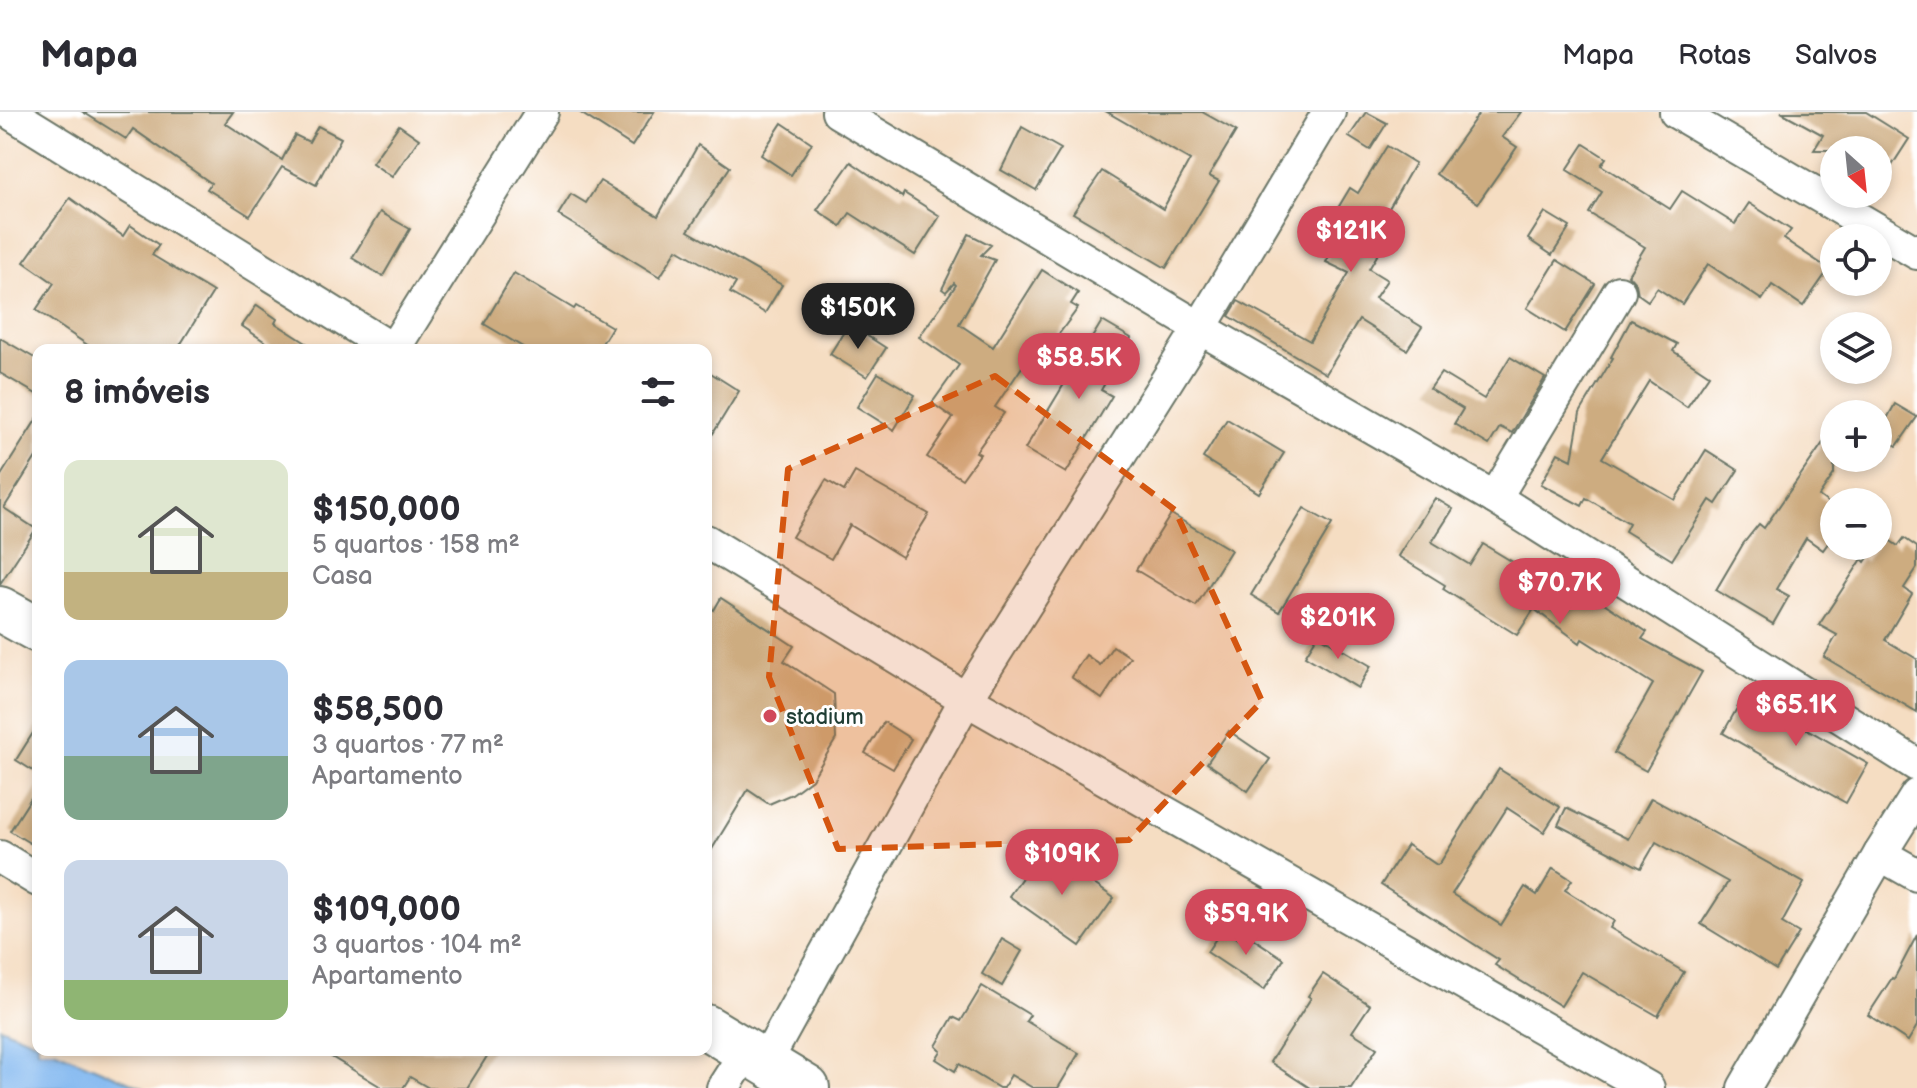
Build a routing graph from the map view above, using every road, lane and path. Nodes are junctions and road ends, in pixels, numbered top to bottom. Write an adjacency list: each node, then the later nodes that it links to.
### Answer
1 (9, 112): 9 (street)
2 (542, 112): 10 (street)
3 (838, 112): 8 (street)
4 (1329, 112): 8 (street)
5 (1676, 112): 6 (street)
6 (1917, 253)
7 (1619, 292): 11 (street)
8 (1200, 328): 11 (street); 15 (street)
9 (383, 344)
10 (397, 344)
11 (1495, 498): 16 (street)
12 (712, 545): 15 (street)
13 (0, 609): 14 (highway)
14 (32, 627)
15 (966, 699): 23 (street); 26 (street)
16 (1917, 765)
17 (1917, 795): 18 (street)
18 (1880, 854): 20 (street); 27 (street)
19 (0, 857): 21 (street)
20 (1917, 875)
21 (32, 876)
22 (712, 1031): 23 (highway)
23 (756, 1057): 24 (street); 25 (highway)
24 (723, 1088)
25 (807, 1088)
26 (1648, 1088)
27 (1744, 1088)

